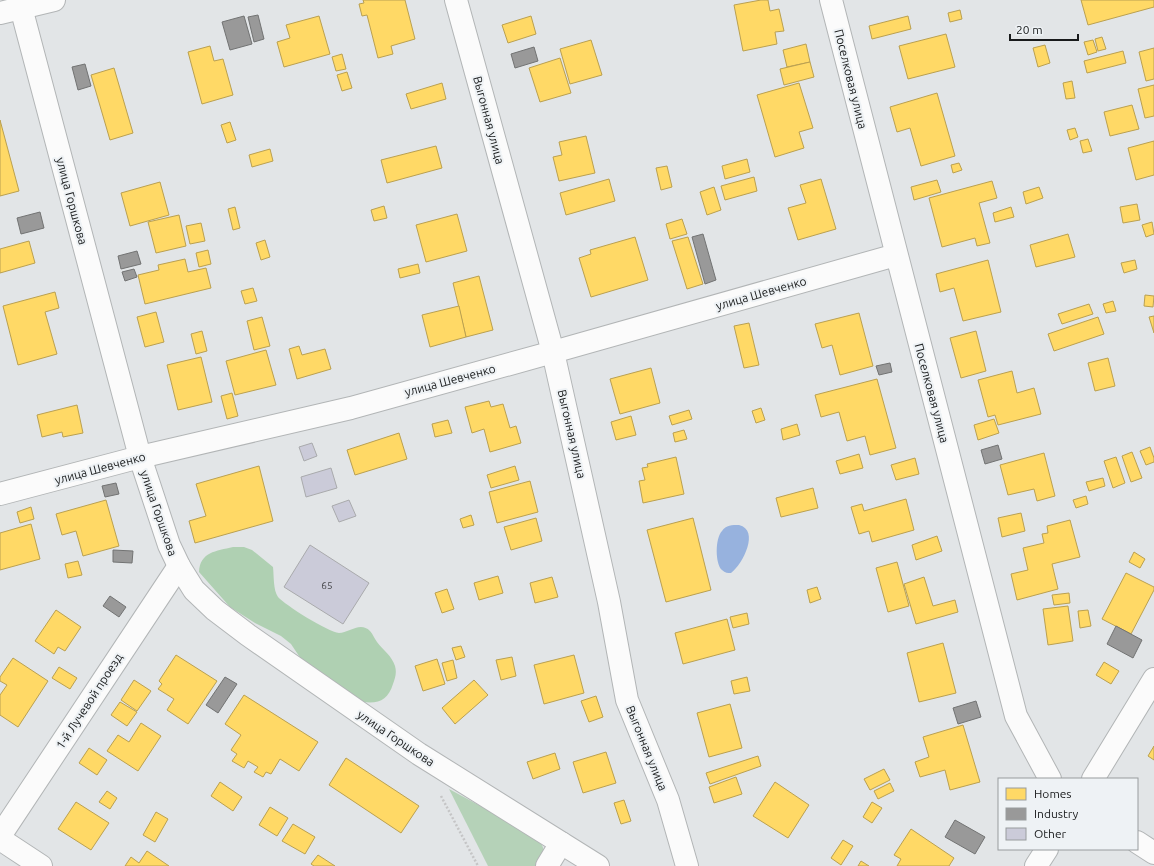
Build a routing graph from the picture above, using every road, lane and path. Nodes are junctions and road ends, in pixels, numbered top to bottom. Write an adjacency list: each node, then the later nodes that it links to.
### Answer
1 (54, 0): 4 (street)
2 (456, 0): 7 (street, Выгонная улица)
3 (831, 0): 6 (street, Поселковая улица)
4 (20, 4): 5 (street); 8 (street, улица Горшкова)
5 (0, 13)
6 (896, 255): 7 (street, улица Шевченко); 12 (street, Поселковая улица)
7 (553, 352): 8 (street, улица Шевченко); 25 (street, Выгонная улица)
8 (140, 457): 9 (street, улица Шевченко); 10 (street, улица Горшкова)
9 (0, 494)
10 (179, 566): 15 (street, 1-й Лучевой проезд); 17 (street, улица Горшкова)
11 (1154, 679): 13 (street)
12 (1049, 778)
13 (1094, 778)
14 (437, 789): 22 (path)
15 (0, 836)
16 (0, 839): 21 (street)
17 (561, 843): 23 (street); 24 (street, улица Горшкова)
18 (1138, 843): 20 (street)
19 (1046, 850): 26 (street)
20 (1154, 853)
21 (42, 866)
22 (478, 866)
23 (547, 866)
24 (598, 866)
25 (687, 866)
26 (1036, 866)

